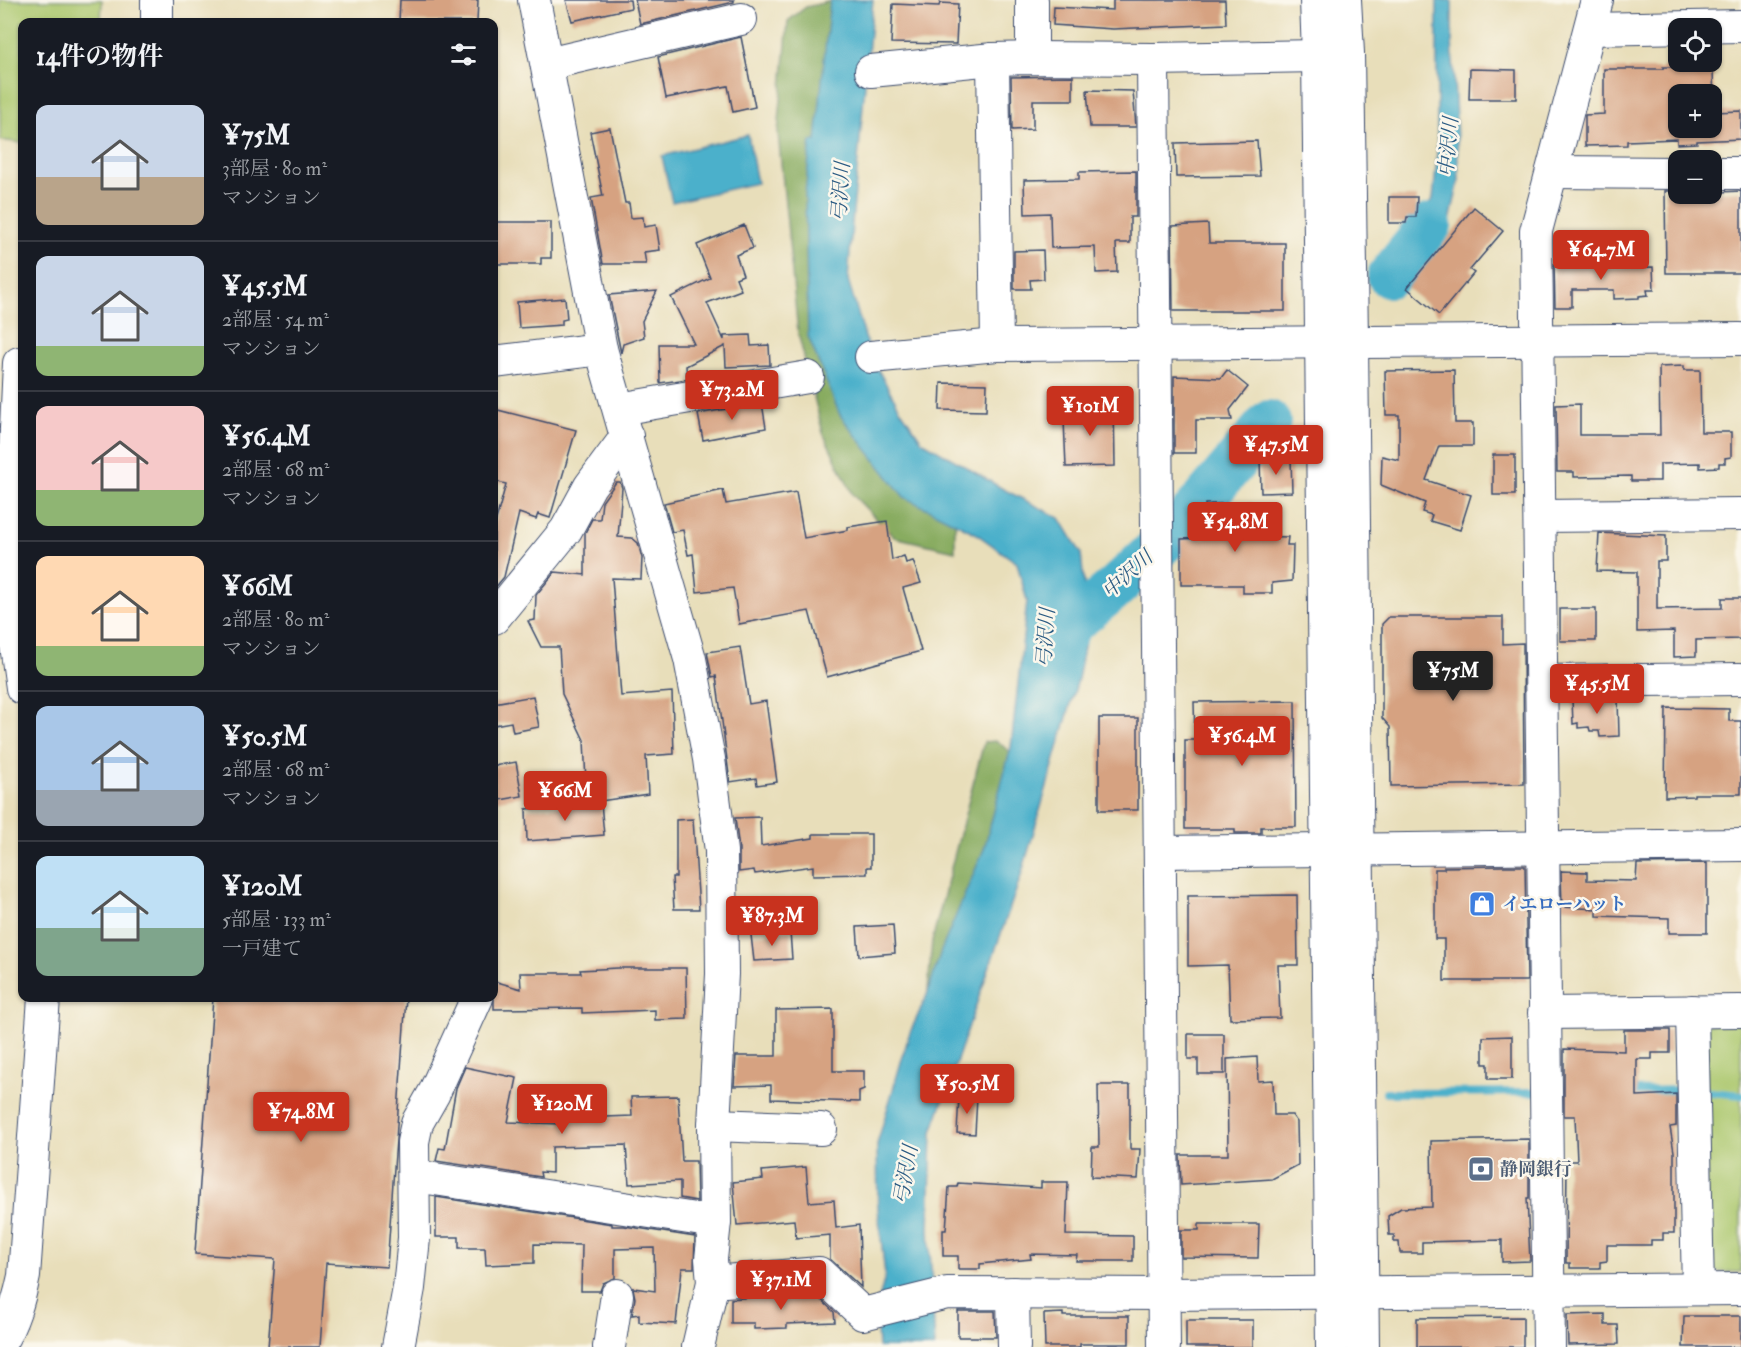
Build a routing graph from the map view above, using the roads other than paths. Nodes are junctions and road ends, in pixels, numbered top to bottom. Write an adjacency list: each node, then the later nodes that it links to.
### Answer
1 (157, 0): 7 (street)
2 (534, 0): 14 (street)
3 (1032, 0): 11 (street)
4 (1316, 0): 10 (street)
5 (1345, 0): 22 (street)
6 (1593, 14): 9 (street); 16 (street)
7 (157, 18)
8 (741, 19): 14 (street)
9 (1741, 26)
10 (1318, 56): 13 (street); 23 (street)
11 (1032, 58): 12 (street); 13 (street)
12 (993, 59): 15 (street); 25 (street)
13 (1153, 59): 24 (street)
14 (547, 64): 26 (street)
15 (871, 71)
16 (1552, 172): 17 (street); 21 (street)
17 (1668, 173)
18 (1722, 173): 19 (street)
19 (1741, 173)
20 (1741, 339): 21 (street)
21 (1538, 340): 22 (street); 33 (street)
22 (1352, 341): 23 (street); 40 (street)
23 (1320, 342): 24 (street); 40 (street)
24 (1156, 343): 25 (street); 41 (street)
25 (997, 345): 27 (street)
26 (602, 349): 28 (street); 31 (street)
27 (871, 357)
28 (498, 362)
29 (14, 363): 35 (street)
30 (808, 377): 31 (street)
31 (623, 422): 34 (street); 47 (street)
32 (1741, 514): 33 (street)
33 (1540, 516): 37 (street)
34 (498, 613)
35 (18, 659)
36 (1741, 679): 37 (street)
37 (1542, 681): 39 (street)
38 (1741, 845): 39 (street)
39 (1542, 848): 40 (street); 46 (street)
40 (1343, 849): 41 (street); 55 (street); 57 (street)
41 (1161, 852): 58 (street)
42 (44, 1002): 60 (street)
43 (475, 1002): 49 (street)
44 (1692, 1011): 45 (street); 46 (street); 52 (street)
45 (1741, 1011)
46 (1544, 1014): 54 (street)
47 (714, 1125): 48 (street); 50 (street)
48 (821, 1130)
49 (415, 1176): 50 (street); 61 (street)
50 (715, 1222): 51 (street)
51 (713, 1282): 56 (street); 63 (street)
52 (1698, 1289): 53 (street); 54 (street)
53 (1741, 1289)
54 (1548, 1290): 55 (street); 68 (street)
55 (1363, 1292): 57 (street); 67 (street)
56 (1013, 1293): 58 (street); 64 (street)
57 (1332, 1293): 58 (street); 66 (street)
58 (1164, 1294): 65 (street)
59 (617, 1295): 62 (street)
60 (0, 1343)
61 (398, 1347)
62 (609, 1347)
63 (698, 1347)
64 (1014, 1347)
65 (1164, 1347)
66 (1332, 1347)
67 (1364, 1347)
68 (1549, 1347)

